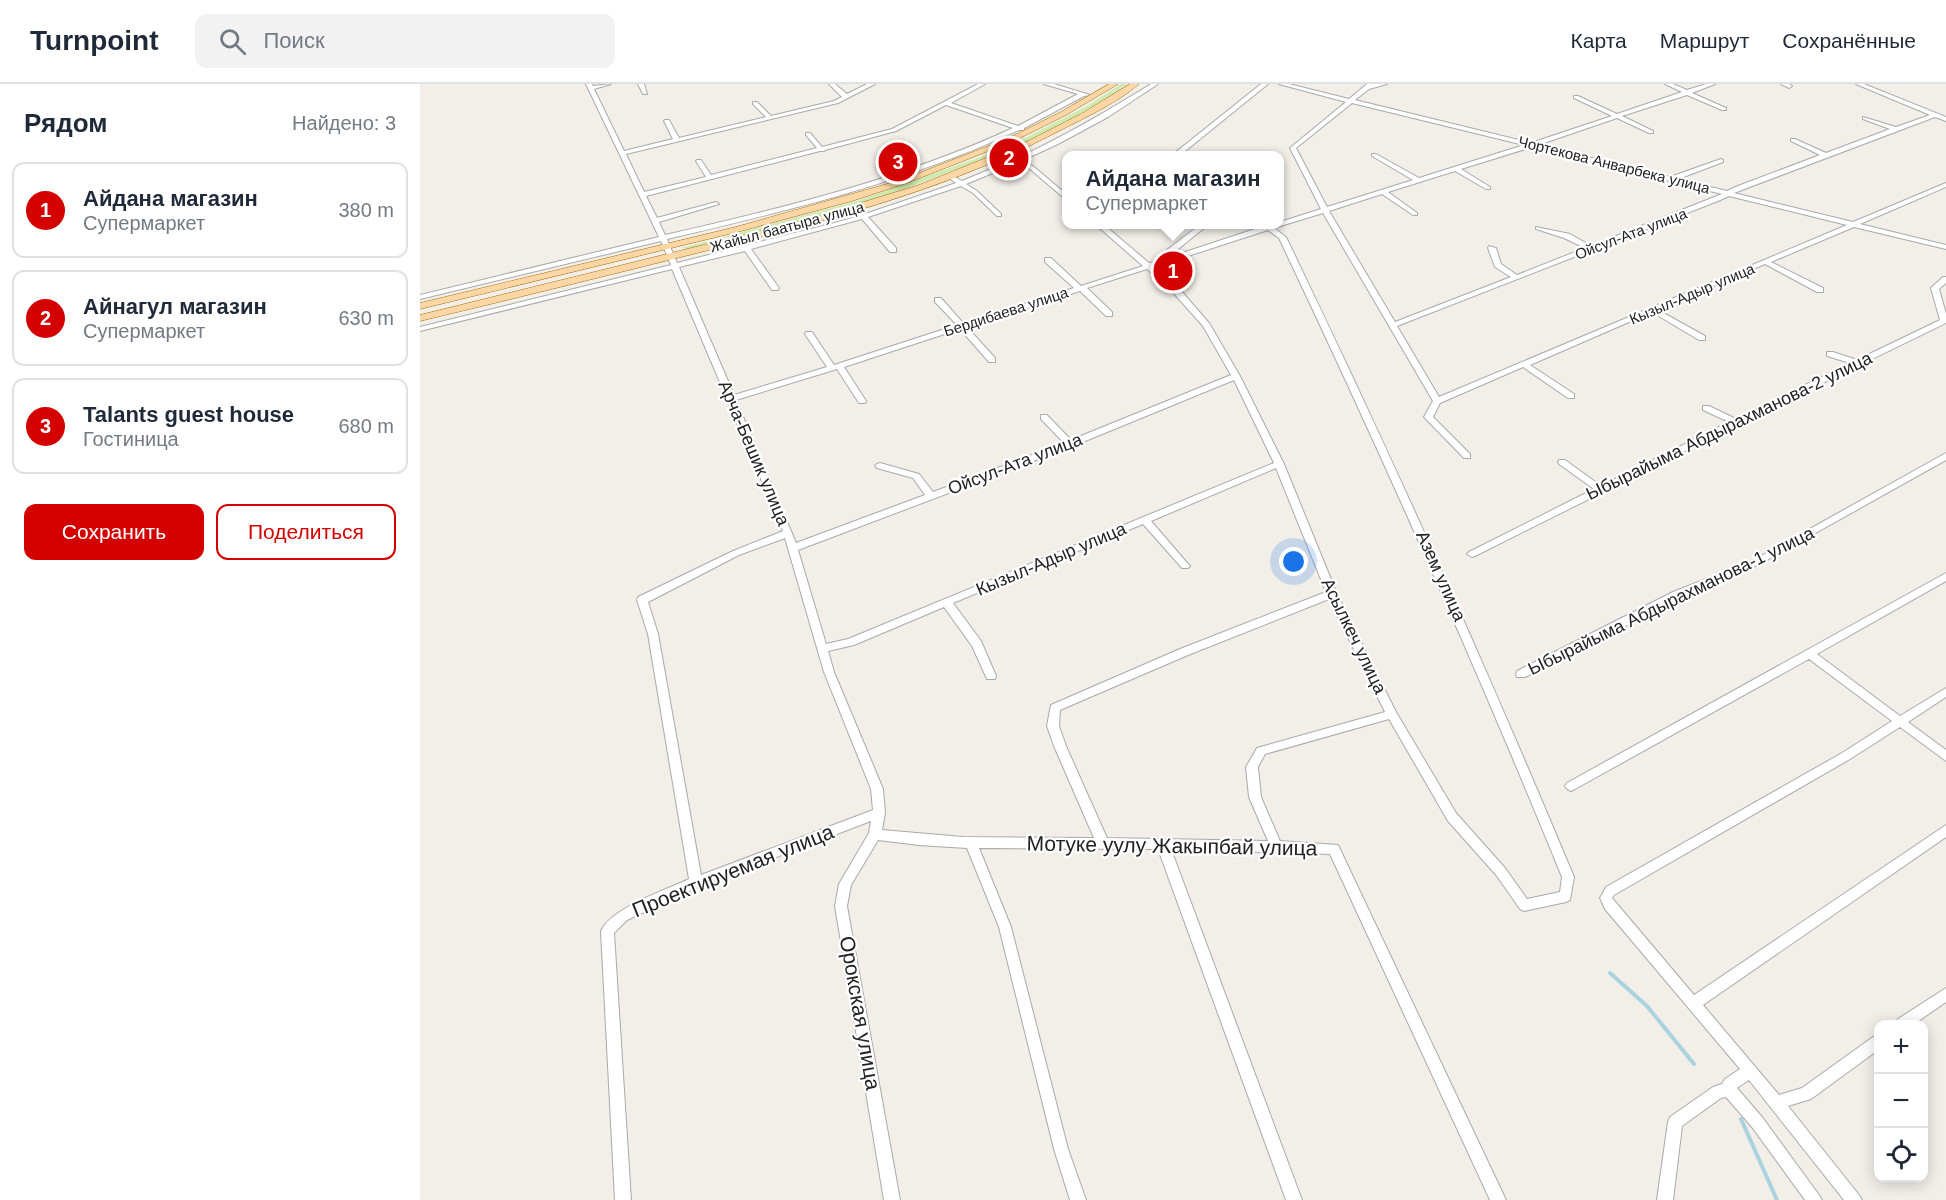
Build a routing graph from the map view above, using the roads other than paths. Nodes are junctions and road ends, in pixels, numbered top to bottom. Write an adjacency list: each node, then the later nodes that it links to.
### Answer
1 (608, 84): 17 (street)
2 (641, 84): 19 (street)
3 (832, 84): 21 (street)
4 (872, 84): 21 (street)
5 (982, 84): 26 (street)
6 (1047, 84): 20 (street)
7 (1114, 84): 22 (main road, Жайыл баатыра улица)
8 (1135, 84): 46 (main road, Жайыл баатыра улица)
9 (1152, 84): 50 (street)
10 (1265, 84): 44 (street)
11 (1282, 84): 24 (street, Чортекова Анварбека улица)
12 (1384, 84): 16 (street)
13 (1668, 84): 18 (street)
14 (1712, 84): 18 (street, Бердибаева улица)
15 (1859, 84): 28 (street)
16 (1369, 85): 24 (street)
17 (589, 86): 45 (street, Арча-Бешик улица)
18 (1687, 92): 27 (street); 29 (street, Бердибаева улица)
19 (645, 93)
20 (1083, 94): 22 (street); 34 (street)
21 (846, 97): 30 (street)
22 (1094, 97): 36 (main road, Жайыл баатыра улица)
23 (1576, 97): 29 (street)
24 (1352, 101): 41 (street, Чортекова Анварбека улица); 66 (street)
25 (755, 103): 30 (street)
26 (946, 103): 34 (street); 43 (street)
27 (1724, 110)
28 (1934, 114): 32 (street); 35 (street, Ойсул-Ата улица)
29 (1616, 116): 37 (street); 41 (street, Бердибаева улица)
30 (769, 117): 39 (street)
31 (1865, 118): 35 (street)
32 (1946, 119)
33 (667, 121): 39 (street)
34 (1020, 129): 36 (street); 78 (street)
35 (1895, 129): 48 (street, Ойсул-Ата улица)
36 (1029, 132): 42 (main road, Жайыл баатыра улица)
37 (1651, 132)
38 (808, 134): 43 (street)
39 (677, 140): 45 (street)
40 (1793, 140): 48 (street)
41 (1532, 145): 52 (street, Бердибаева улица); 55 (street, Чортекова Анварбека улица)
42 (995, 148): 46 (street); 78 (main road, Жайыл баатыра улица)
43 (822, 150): 54 (street)
44 (1180, 151)
45 (623, 153): 63 (street, Арча-Бешик улица)
46 (1007, 155): 50 (street); 53 (main road, Жайыл баатыра улица)
47 (1374, 155): 56 (street)
48 (1825, 155): 62 (street, Ойсул-Ата улица)
49 (699, 160): 54 (street)
50 (1019, 161): 57 (street); 61 (street)
51 (1721, 161): 55 (street)
52 (1456, 169): 56 (street, Бердибаева улица); 59 (street)
53 (951, 177): 57 (street); 65 (main road, Жайыл баатыра улица)
54 (710, 178): 63 (street)
55 (1672, 179): 62 (street, Чортекова Анварбека улица)
56 (1419, 181): 60 (street, Бердибаева улица)
57 (962, 184): 68 (street); 69 (street)
58 (1946, 185): 72 (street, Кызыл-Адыр улица)
59 (1488, 188)
60 (1384, 193): 66 (street, Бердибаева улица); 67 (street)
61 (1062, 194)
62 (1729, 194): 72 (street, Чортекова Анварбека улица); 82 (street, Ойсул-Ата улица)
63 (642, 195): 70 (street, Арча-Бешик улица)
64 (716, 204): 70 (street)
65 (856, 209): 69 (street); 85 (main road, Жайыл баатыра улица)
66 (1326, 211): 71 (street, Бердибаева улица); 99 (street)
67 (1415, 214)
68 (999, 215)
69 (864, 217): 81 (street); 83 (street)
70 (655, 220): 78 (street, Арча-Бешик улица)
71 (1284, 224)
72 (1855, 224): 79 (street, Чортекова Анварбека улица); 86 (street, Кызыл-Адыр улица)
73 (1538, 228): 82 (street)
74 (1103, 229): 87 (street, Асылкеч улица)
75 (1200, 229): 87 (street)
76 (1267, 229): 87 (street, Бердибаева улица)
77 (1278, 229): 150 (street, Азем улица)
78 (665, 242): 85 (street, Арча-Бешик улица); 93 (street); 95 (main road, Жайыл баатыра улица)
79 (1946, 247)
80 (1492, 248): 88 (street)
81 (747, 249): 85 (street); 90 (street)
82 (1591, 249): 88 (street, Ойсул-Ата улица)
83 (893, 250)
84 (1048, 260): 91 (street)
85 (673, 262): 98 (main road, Жайыл баатыра улица); 101 (street); 111 (street, Арча-Бешик улица)
86 (1766, 262): 92 (street); 96 (street, Кызыл-Адыр улица)
87 (1148, 267): 91 (street, Бердибаева улица); 109 (street, Асылкеч улица)
88 (1517, 278): 99 (street, Ойсул-Ата улица)
89 (1946, 279): 106 (street, Ыбырайыма Абдырахманова-2 улица)
90 (775, 288)
91 (1081, 288): 97 (street); 100 (street, Бердибаева улица)
92 (1820, 290)
93 (420, 297)
94 (938, 300): 100 (street)
95 (420, 306)
96 (1655, 311): 103 (street); 107 (street, Кызыл-Адыр улица)
97 (1109, 314)
98 (420, 318)
99 (1394, 325): 113 (street)
100 (962, 326): 105 (street); 108 (street, Бердибаева улица)
101 (420, 329)
102 (809, 334): 108 (street)
103 (1702, 338)
104 (1830, 354): 106 (street)
105 (992, 360)
106 (1857, 363): 116 (street, Ыбырайыма Абдырахманова-2 улица)
107 (1525, 365): 110 (street); 113 (street, Кызыл-Адыр улица)
108 (836, 367): 111 (street, Бердибаева улица); 112 (street)
109 (1236, 376): 117 (street, Ойсул-Ата улица); 121 (street, Асылкеч улица)
110 (1571, 396)
111 (732, 398): 126 (street, Арча-Бешик улица)
112 (862, 400)
113 (1437, 401): 118 (street)
114 (1706, 408): 116 (street)
115 (1044, 417): 117 (street)
116 (1736, 422): 123 (street, Ыбырайыма Абдырахманова-2 улица)
117 (1070, 444): 124 (street, Ойсул-Ата улица)
118 (1467, 456)
119 (1946, 456): 135 (street, Ыбырайыма Абдырахманова-1 улица)
120 (1562, 462): 123 (street)
121 (1279, 464): 125 (street, Кызыл-Адыр улица); 131 (street, Асылкеч улица)
122 (880, 466): 124 (street)
123 (1600, 489): 128 (street, Ыбырайыма Абдырахманова-2 улица)
124 (932, 496): 127 (street, Ойсул-Ата улица)
125 (1145, 520): 129 (street); 132 (street, Кызыл-Адыр улица)
126 (788, 533): 127 (street, Арча-Бешик улица); 149 (street)
127 (792, 548): 133 (street, Арча-Бешик улица)
128 (1472, 555)
129 (1185, 566)
130 (1946, 577): 134 (street)
131 (1332, 594): 138 (street, Асылкеч улица); 146 (street)
132 (946, 603): 133 (street, Кызыл-Адыр улица); 136 (street)
133 (822, 649): 142 (street, Арча-Бешик улица)
134 (1810, 654): 139 (street); 141 (street)
135 (1521, 674)
136 (991, 676)
137 (1946, 692): 139 (street)
138 (1392, 714): 148 (street); 150 (street, Асылкеч улица)
139 (1899, 722): 140 (street); 152 (street)
140 (1946, 756)
141 (1571, 786)
142 (879, 813): 144 (street, Арча-Бешик улица); 149 (street, Проектируемая улица)
143 (1946, 830): 152 (street)
144 (875, 834): 145 (street, Мотуке уулу Жакыпбай улица); 159 (street, Орокская улица)
145 (971, 843): 146 (street, Мотуке уулу Жакыпбай улица); 160 (street)
146 (1104, 844): 147 (street, Мотуке уулу Жакыпбай улица)
147 (1163, 845): 148 (street, Мотуке уулу Жакыпбай улица); 161 (street)
148 (1276, 845): 162 (street, Мотуке уулу Жакыпбай улица)
149 (696, 882): 158 (street, Проектируемая улица)
150 (1524, 904)
151 (1946, 993): 153 (street)
152 (1694, 1004): 155 (street)
153 (1909, 1020)
154 (1874, 1045): 157 (street)
155 (1750, 1071): 156 (street); 157 (street)
156 (1726, 1090): 163 (street); 164 (street)
157 (1776, 1103): 165 (street)
158 (623, 1200)
159 (892, 1200)
160 (1078, 1200)
161 (1294, 1200)
162 (1498, 1200)
163 (1665, 1200)
164 (1814, 1200)
165 (1854, 1200)

